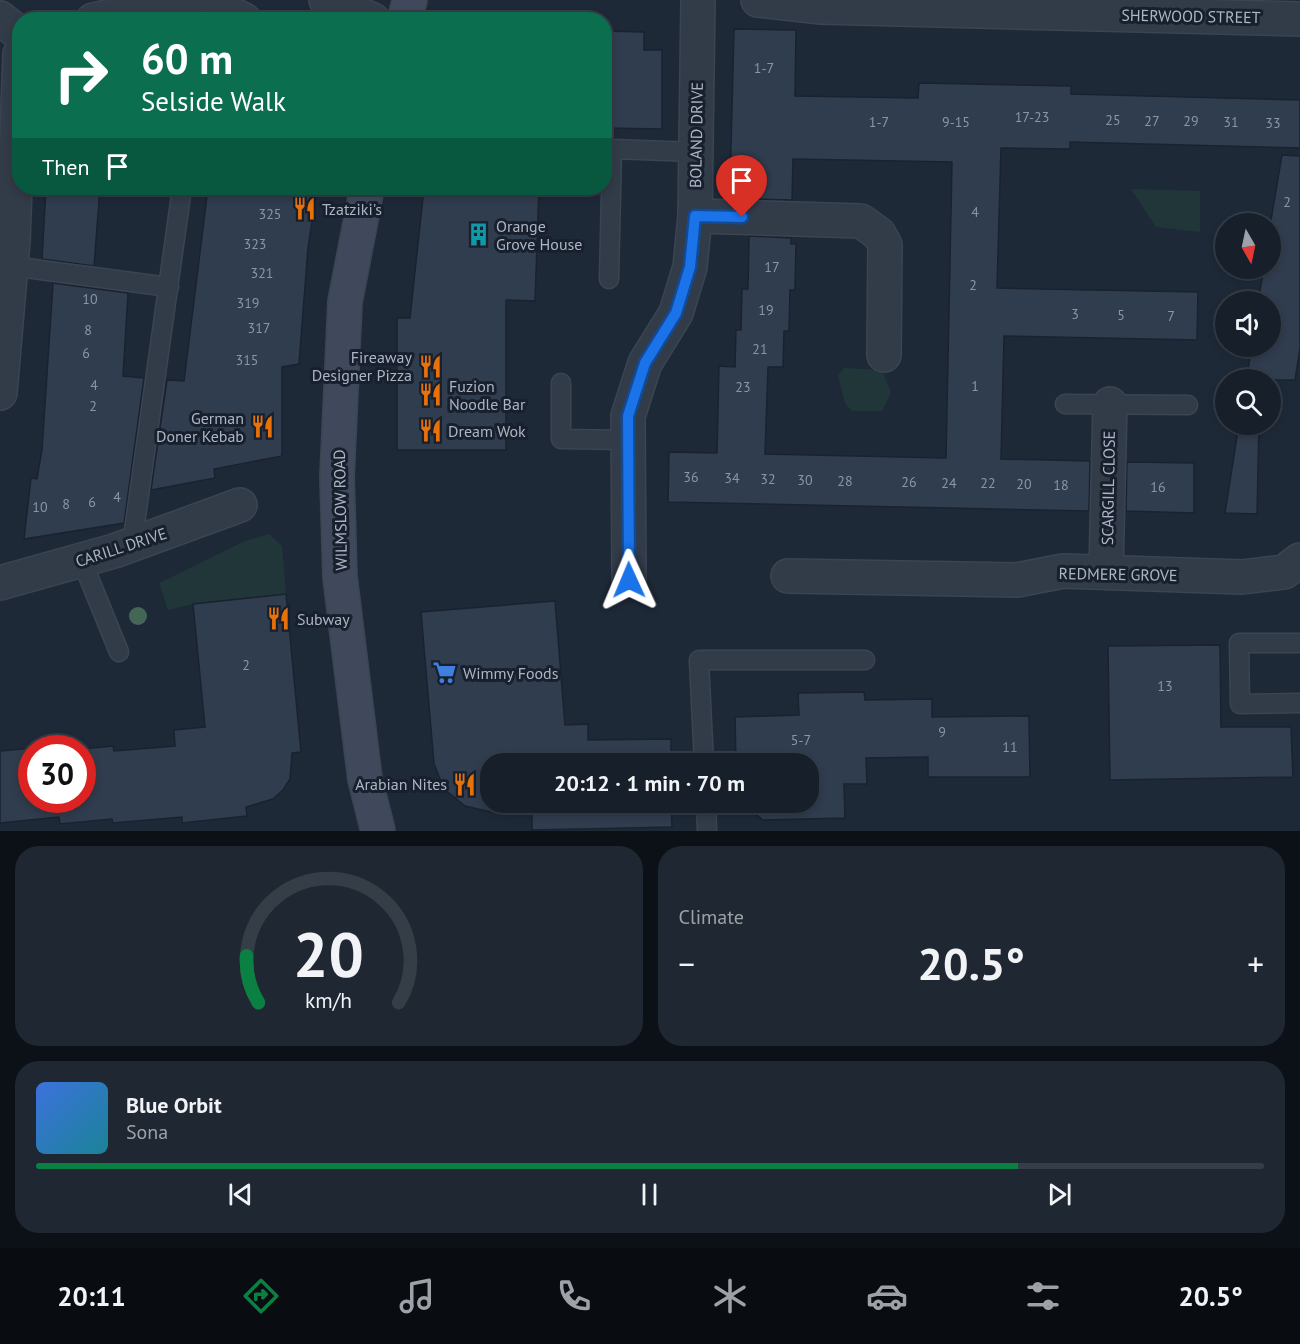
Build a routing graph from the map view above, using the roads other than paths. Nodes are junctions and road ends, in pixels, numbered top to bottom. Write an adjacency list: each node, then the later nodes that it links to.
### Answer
1 (189, 0): 6 (street)
2 (201, 0): 7 (street)
3 (326, 0): 8 (street)
4 (698, 0): 13 (street, BOLAND DRIVE)
5 (758, 0): 10 (street, SHERWOOD STREET)
6 (131, 12)
7 (227, 12)
8 (354, 12)
9 (0, 18): 11 (street)
10 (1300, 19)
11 (12, 28)
12 (612, 149): 13 (lane)
13 (695, 152): 18 (street, BOLAND DRIVE)
14 (12, 184): 19 (street)
15 (181, 195): 21 (lane)
16 (366, 195): 43 (main road, WILMSLOW ROAD)
17 (611, 195): 20 (lane)
18 (695, 216): 22 (street); 28 (street, BOLAND DRIVE)
19 (8, 249): 21 (lane); 24 (street)
20 (609, 279)
21 (169, 287): 30 (lane)
22 (884, 355)
23 (561, 383): 28 (lane)
24 (0, 393)
25 (1065, 404): 26 (lane)
26 (1110, 404): 27 (lane); 33 (street, SCARGILL CLOSE)
27 (1188, 405)
28 (628, 440): 35 (street, BOLAND DRIVE)
29 (240, 505): 30 (street, CARILL DRIVE)
30 (132, 545): 32 (street, CARILL DRIVE)
31 (1300, 560): 33 (street, REDMERE GROVE)
32 (82, 561): 36 (street, CARILL DRIVE); 38 (lane)
33 (1106, 572): 34 (street, REDMERE GROVE)
34 (788, 576)
35 (629, 580)
36 (0, 583)
37 (1300, 643): 40 (lane)
38 (119, 652)
39 (865, 660): 41 (lane)
40 (1300, 703)
41 (703, 753)
42 (706, 813): 44 (lane)
43 (378, 831)
44 (707, 831)

